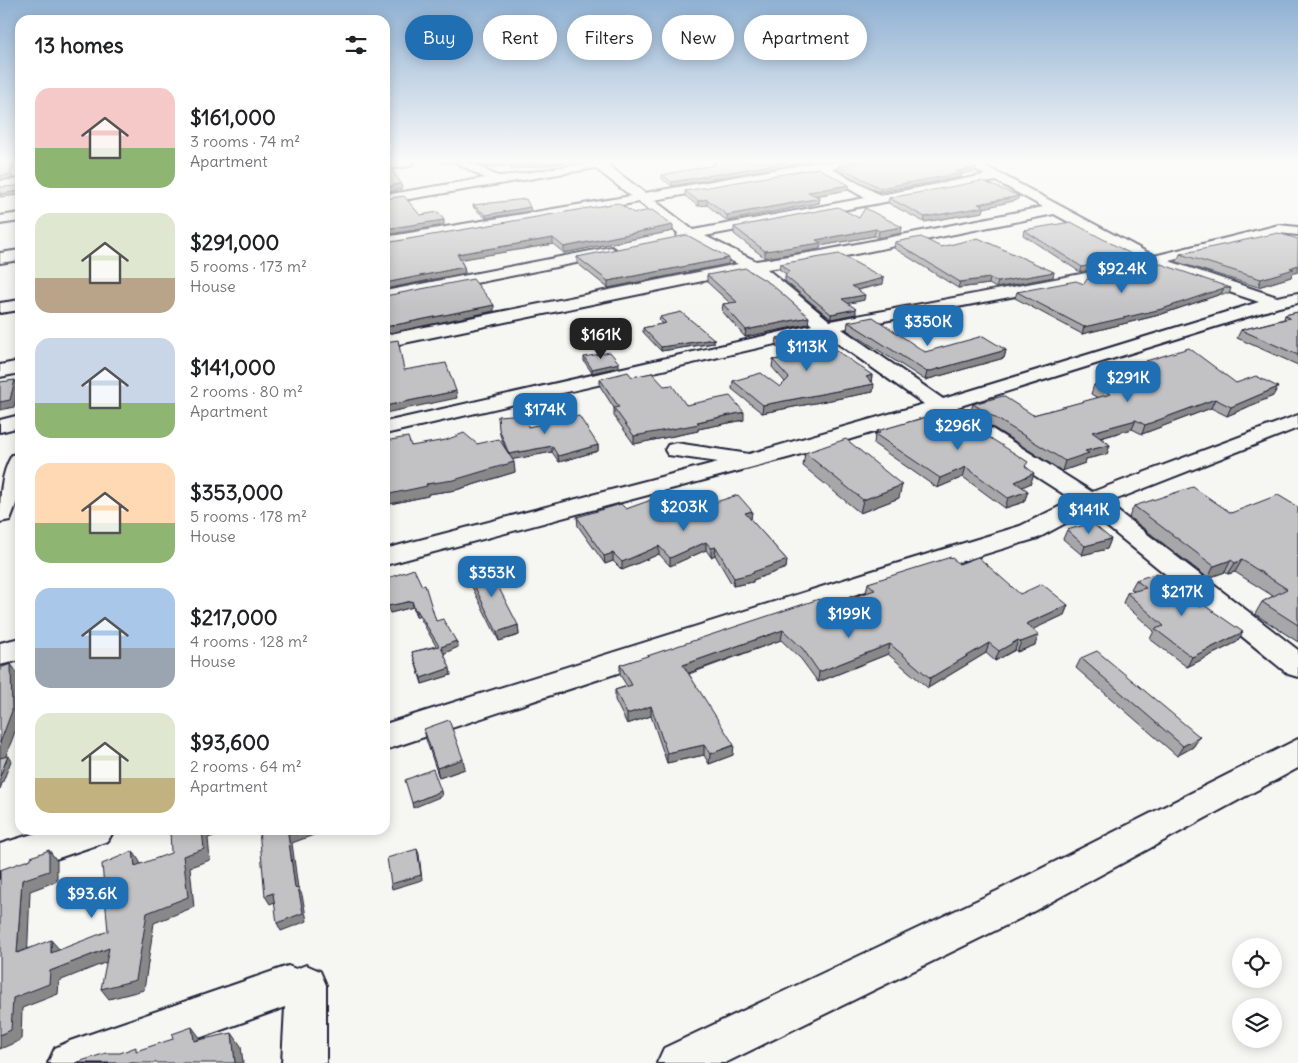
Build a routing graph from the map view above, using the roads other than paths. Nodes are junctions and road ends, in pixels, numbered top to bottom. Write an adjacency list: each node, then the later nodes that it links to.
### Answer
1 (563, 212): 10 (street)
2 (656, 212): 9 (street)
3 (812, 212): 9 (street)
4 (1043, 212): 15 (street)
5 (1061, 212): 14 (street)
6 (15, 218): 7 (street)
7 (0, 220)
8 (1298, 231): 14 (street)
9 (681, 237): 15 (street)
10 (390, 241)
11 (626, 249): 16 (street)
12 (15, 256): 13 (street)
13 (0, 258)
14 (1152, 261): 18 (street); 21 (street)
15 (754, 266): 21 (street); 22 (street)
16 (390, 295)
17 (1298, 298): 18 (street)
18 (1276, 302): 25 (street)
19 (15, 306): 20 (street)
20 (0, 308)
21 (826, 327): 25 (street); 29 (street)
22 (390, 340)
23 (15, 368): 24 (street)
24 (0, 371)
25 (940, 406): 31 (street); 33 (street)
26 (1298, 421): 33 (street)
27 (15, 422): 28 (street)
28 (0, 426)
29 (390, 427)
30 (676, 450): 31 (street)
31 (755, 459): 35 (street)
32 (15, 480): 34 (street)
33 (1090, 501): 38 (street); 39 (street)
34 (7, 513)
35 (390, 556)
36 (15, 650): 37 (street)
37 (0, 654)
38 (1298, 666)
39 (390, 735)
40 (1298, 752): 45 (street)
41 (81, 835): 42 (street)
42 (0, 861)
43 (70, 1063): 44 (street)
44 (304, 1063)
45 (679, 1063)

